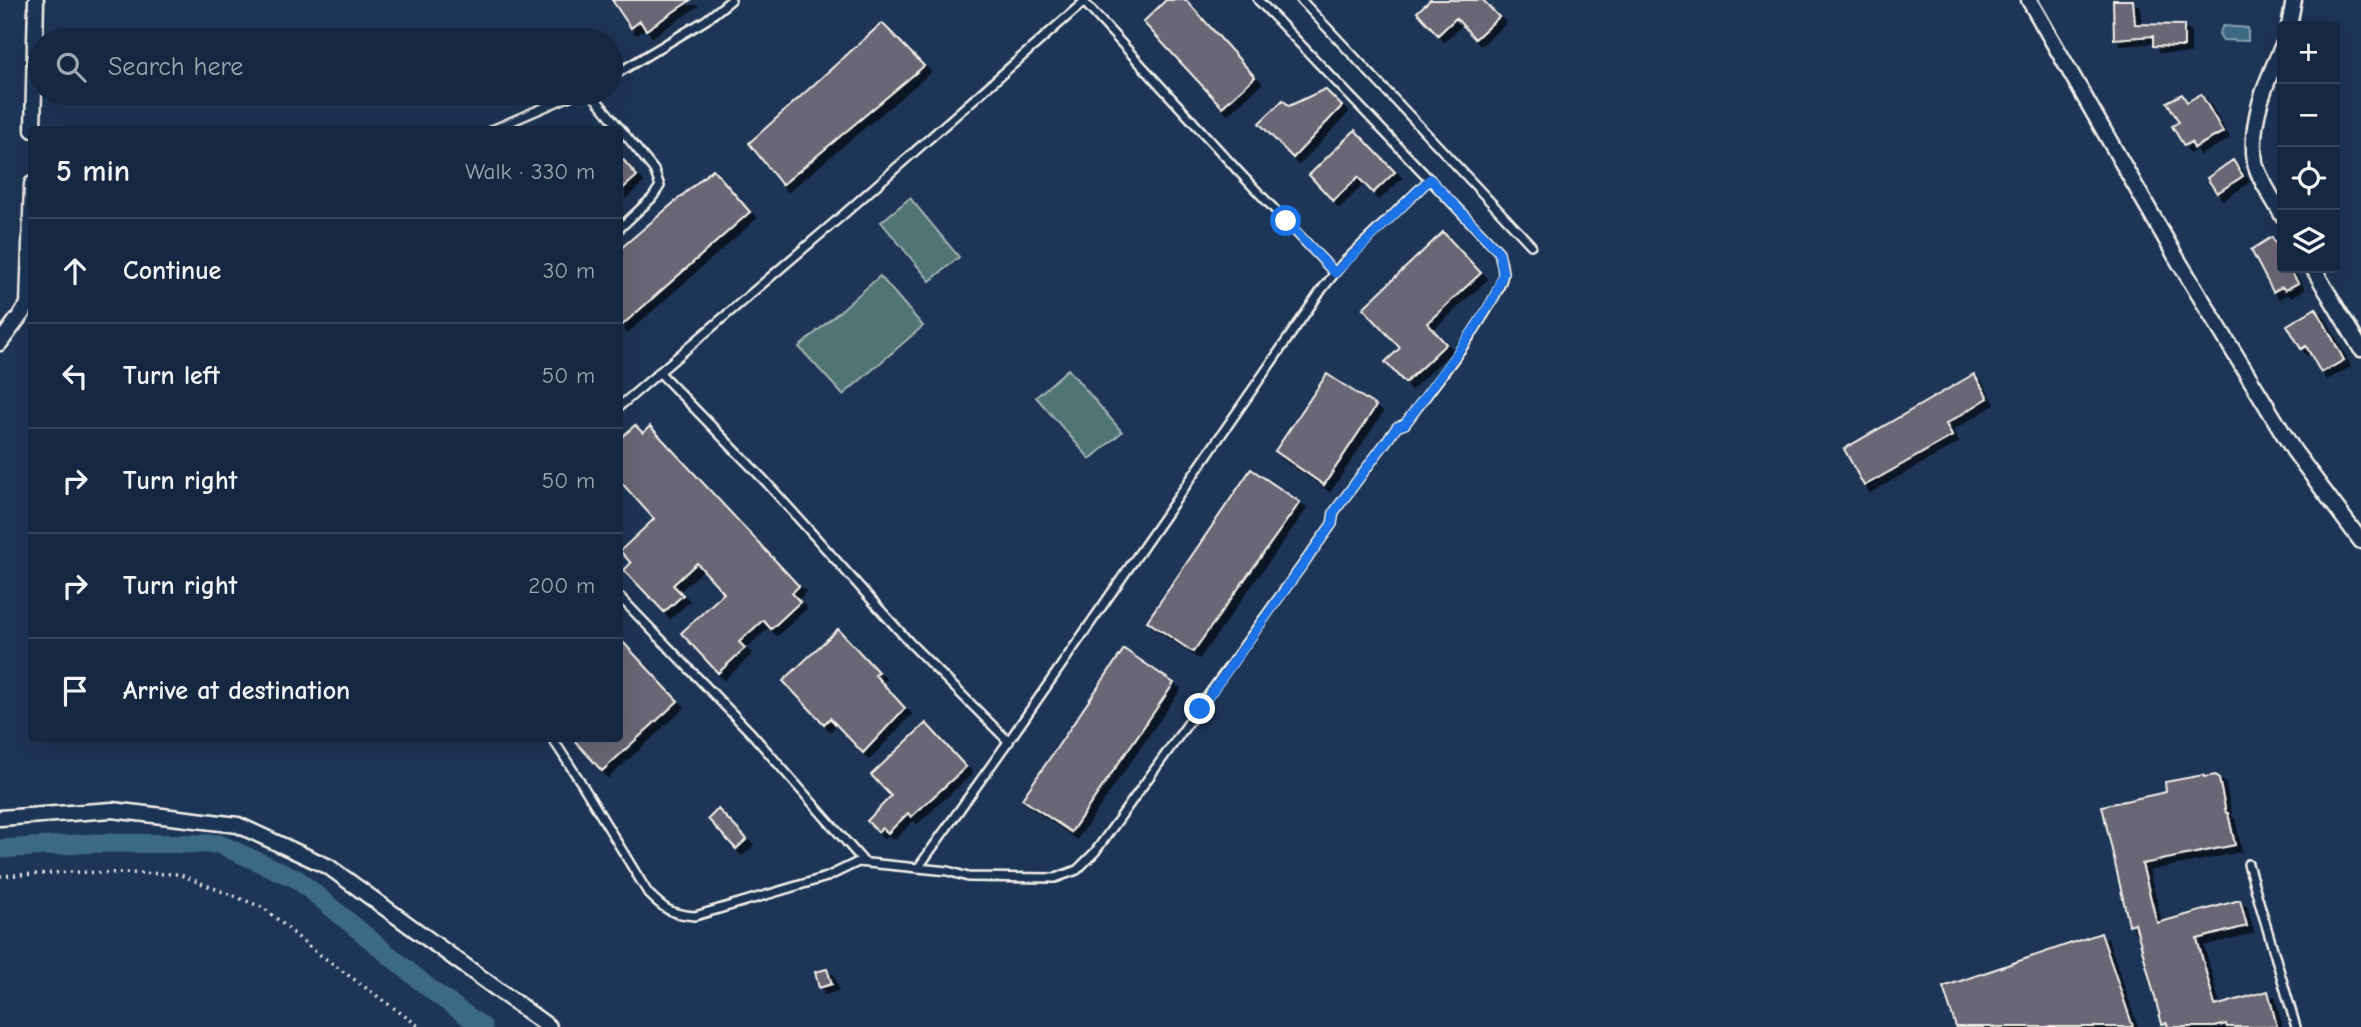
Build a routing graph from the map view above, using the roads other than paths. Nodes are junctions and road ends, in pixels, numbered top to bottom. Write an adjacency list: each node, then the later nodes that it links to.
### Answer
1 (36, 0): 9 (street)
2 (731, 0): 11 (lane)
3 (1258, 0): 19 (lane)
4 (1301, 0): 22 (lane)
5 (2029, 0): 30 (street)
6 (2294, 0): 8 (street)
7 (1085, 1): 23 (lane); 28 (lane)
8 (2290, 21)
9 (35, 28)
10 (2277, 59): 20 (street)
11 (623, 70)
12 (34, 105): 15 (street)
13 (549, 105): 16 (lane)
14 (601, 105): 17 (lane)
15 (33, 126)
16 (501, 126)
17 (618, 126)
18 (623, 132): 21 (lane)
19 (1430, 179): 23 (lane); 37 (lane)
20 (2279, 210)
21 (623, 225)
22 (1531, 245)
23 (1335, 273): 32 (lane)
24 (2316, 273): 27 (street)
25 (28, 305): 26 (street)
26 (0, 343)
27 (2361, 349)
28 (659, 372): 29 (lane); 32 (lane)
29 (623, 401)
30 (2361, 541)
31 (623, 600): 35 (lane)
32 (1009, 741): 37 (lane)
33 (554, 742): 35 (lane)
34 (0, 818): 38 (street)
35 (865, 863): 37 (lane)
36 (2248, 864): 39 (lane)
37 (918, 868)
38 (549, 1027)
39 (2296, 1027)

